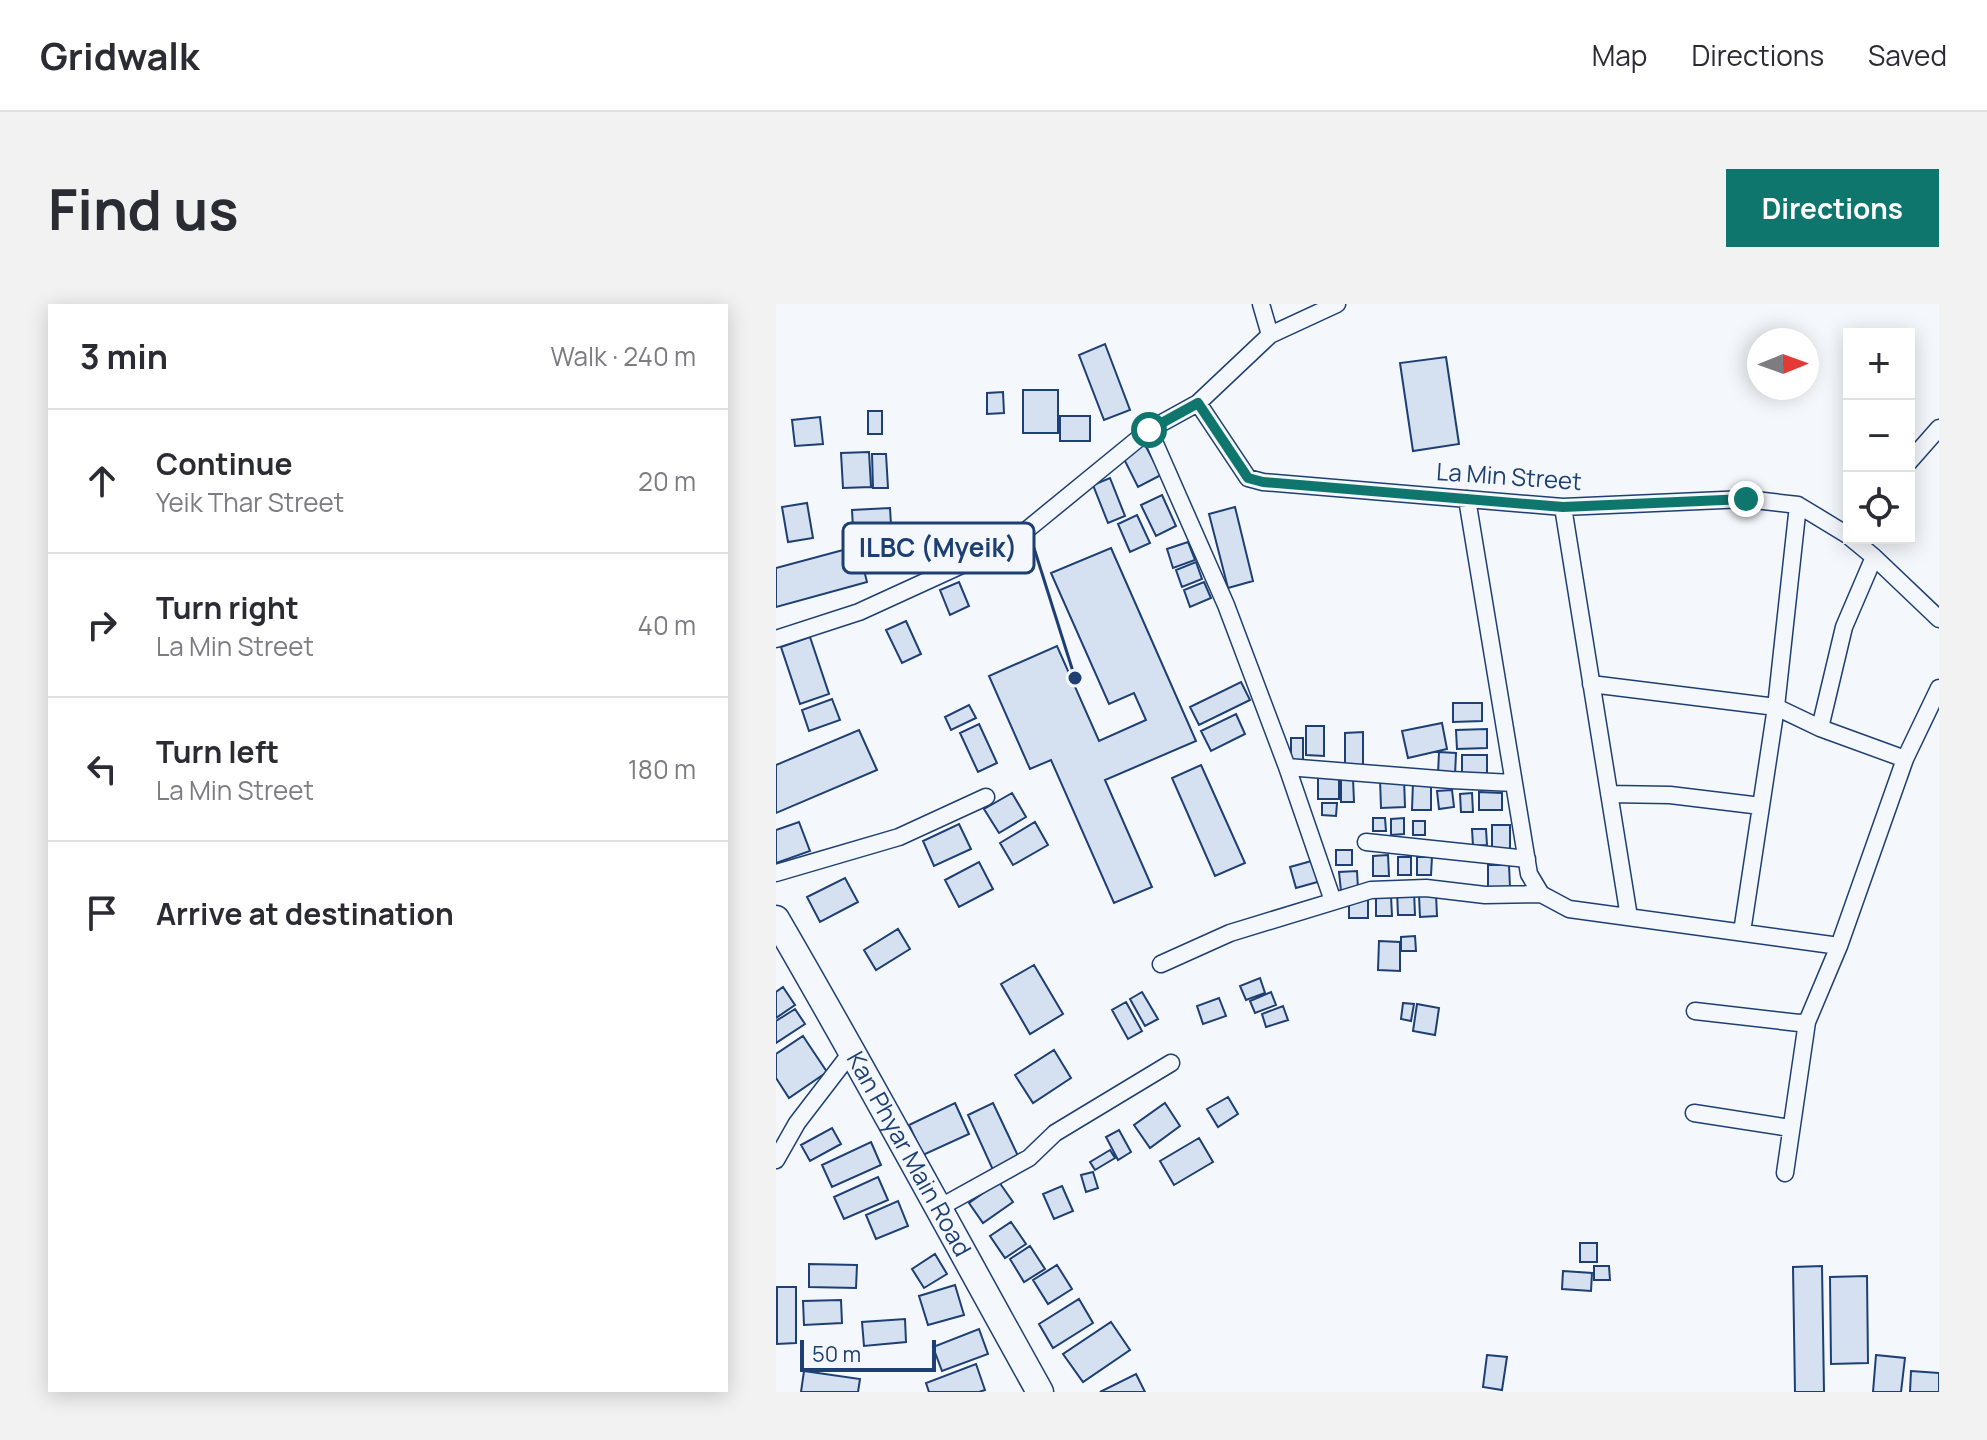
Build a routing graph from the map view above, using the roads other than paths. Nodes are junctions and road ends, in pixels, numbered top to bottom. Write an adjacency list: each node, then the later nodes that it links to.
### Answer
1 (1261, 304): 3 (street)
2 (1337, 304): 3 (street)
3 (1270, 335): 4 (street)
4 (1198, 403): 6 (street); 8 (street, La Min Street)
5 (1939, 428): 7 (street)
6 (1149, 430): 15 (street); 21 (street)
7 (1915, 455)
8 (1467, 499): 10 (street, La Min Street); 22 (street)
9 (1798, 505): 10 (street, La Min Street); 11 (street, La Min Street); 18 (street)
10 (1563, 507): 16 (street)
11 (1843, 531)
12 (1859, 544): 13 (street, La Min Street)
13 (1874, 557): 14 (street, La Min Street); 19 (street)
14 (1939, 619)
15 (776, 639)
16 (1591, 684): 18 (street); 23 (street)
17 (1939, 688): 20 (street)
18 (1776, 707): 19 (street); 25 (street)
19 (1820, 728): 20 (street)
20 (1905, 759): 34 (street)
21 (1287, 767): 22 (street); 30 (street)
22 (1514, 783): 27 (street)
23 (1609, 794): 25 (street); 31 (street)
24 (986, 797): 28 (street)
25 (1761, 806): 33 (street)
26 (1366, 842): 27 (street)
27 (1527, 859): 29 (street)
28 (776, 873)
29 (1541, 894): 30 (street); 31 (street)
30 (1333, 901): 35 (street)
31 (1629, 917): 33 (street)
32 (776, 919): 38 (main road, Kan Phyar Main Road)
33 (1742, 932): 34 (street)
34 (1839, 946): 37 (street)
35 (1161, 964)
36 (1695, 1011): 37 (street)
37 (1807, 1022): 41 (street)
38 (853, 1050): 42 (street); 44 (main road, Kan Phyar Main Road)
39 (1171, 1063): 44 (street)
40 (1694, 1113): 41 (street)
41 (1790, 1128): 43 (street)
42 (776, 1160)
43 (1785, 1173)
44 (937, 1209): 45 (main road, Kan Phyar Main Road)
45 (1040, 1392)

